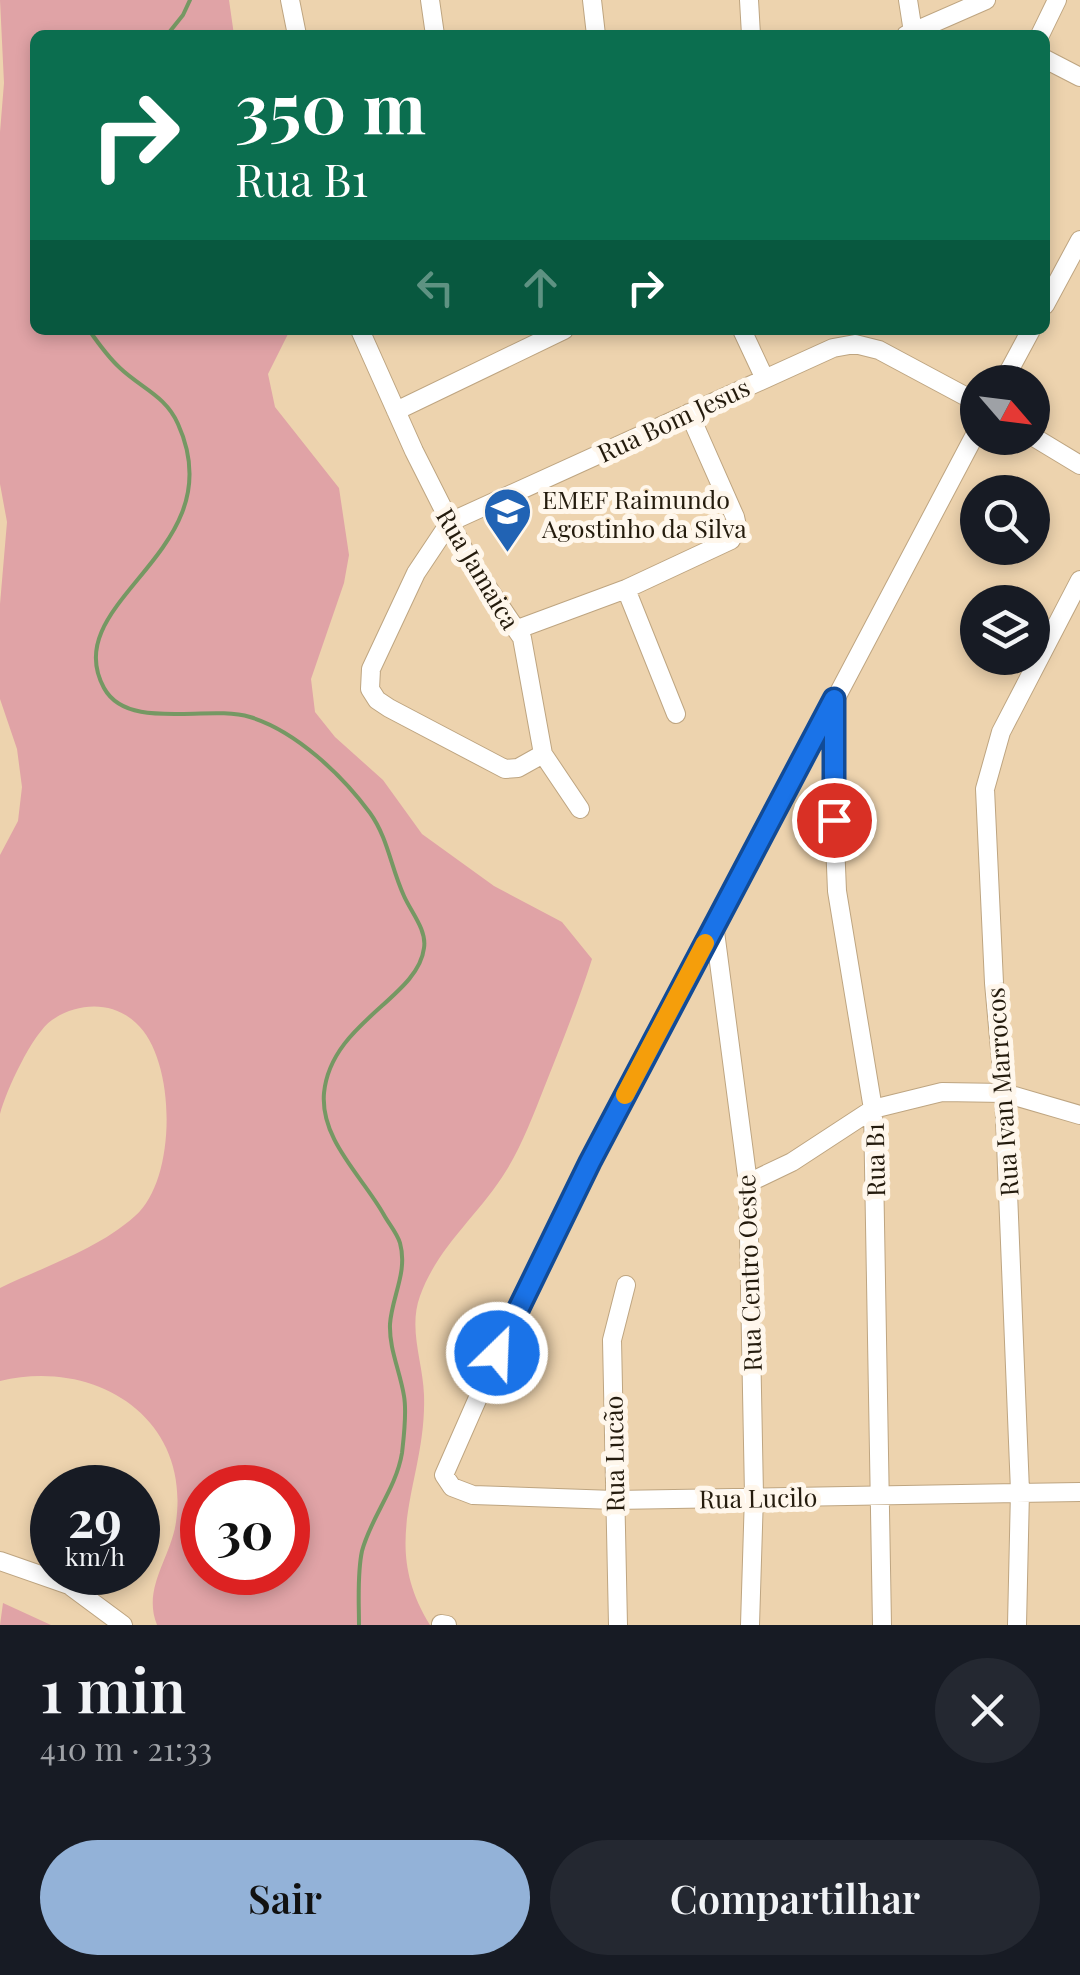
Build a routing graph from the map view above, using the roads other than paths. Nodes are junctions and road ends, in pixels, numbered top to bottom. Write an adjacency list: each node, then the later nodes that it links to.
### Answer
1 (290, 0): 8 (street)
2 (430, 0): 9 (street)
3 (592, 0): 10 (street)
4 (748, 0): 11 (street)
5 (908, 0): 12 (street)
6 (986, 0): 13 (street)
7 (1058, 0): 14 (street)
8 (296, 30)
9 (434, 30)
10 (595, 30)
11 (751, 30)
12 (909, 30)
13 (918, 30)
14 (1043, 30)
15 (1050, 61): 16 (street)
16 (1080, 76)
17 (1080, 240): 18 (street)
18 (1050, 295)
19 (362, 335): 26 (street, Rua Jamaica)
20 (554, 335): 26 (street)
21 (744, 335): 24 (street)
22 (1028, 335): 23 (street)
23 (1012, 365)
24 (764, 377): 25 (street, Rua Bom Jesus); 27 (street, Rua Bom Jesus)
25 (960, 393)
26 (396, 410): 31 (street, Rua Jamaica)
27 (688, 414): 31 (street, Rua Bom Jesus); 33 (street)
28 (1050, 447): 30 (street)
29 (965, 455): 35 (street)
30 (1080, 465)
31 (450, 522): 34 (street, Rua Jamaica); 37 (street)
32 (1080, 580): 40 (street, Rua Ivan Marrocos)
33 (626, 588): 34 (street); 36 (street)
34 (518, 629): 37 (street, Rua Jamaica)
35 (834, 699): 39 (street); 41 (street, Rua B1)
36 (676, 714)
37 (543, 754): 38 (street, Rua Jamaica)
38 (580, 809)
39 (714, 924): 43 (street, Rua Centro Oeste); 49 (street, Rua Lucilo)
40 (1004, 1092): 41 (street); 42 (street); 45 (street, Rua Ivan Marrocos)
41 (874, 1108): 43 (street); 48 (street, Rua B1)
42 (1080, 1115)
43 (748, 1183): 47 (street, Rua Centro Oeste)
44 (626, 1285): 49 (street, Rua Lucão)
45 (1020, 1492): 46 (street, Rua Lucilo); 48 (street, Rua Lucilo); 55 (street, Rua Ivan Marrocos)
46 (1080, 1492)
47 (754, 1495): 48 (street, Rua Lucilo); 49 (street, Rua Lucilo); 53 (street, Rua Centro Oeste)
48 (880, 1496): 54 (street, Rua B1)
49 (614, 1500): 52 (street, Rua Lucão)
50 (0, 1561): 51 (street)
51 (123, 1625)
52 (618, 1625)
53 (750, 1625)
54 (882, 1625)
55 (1017, 1625)

